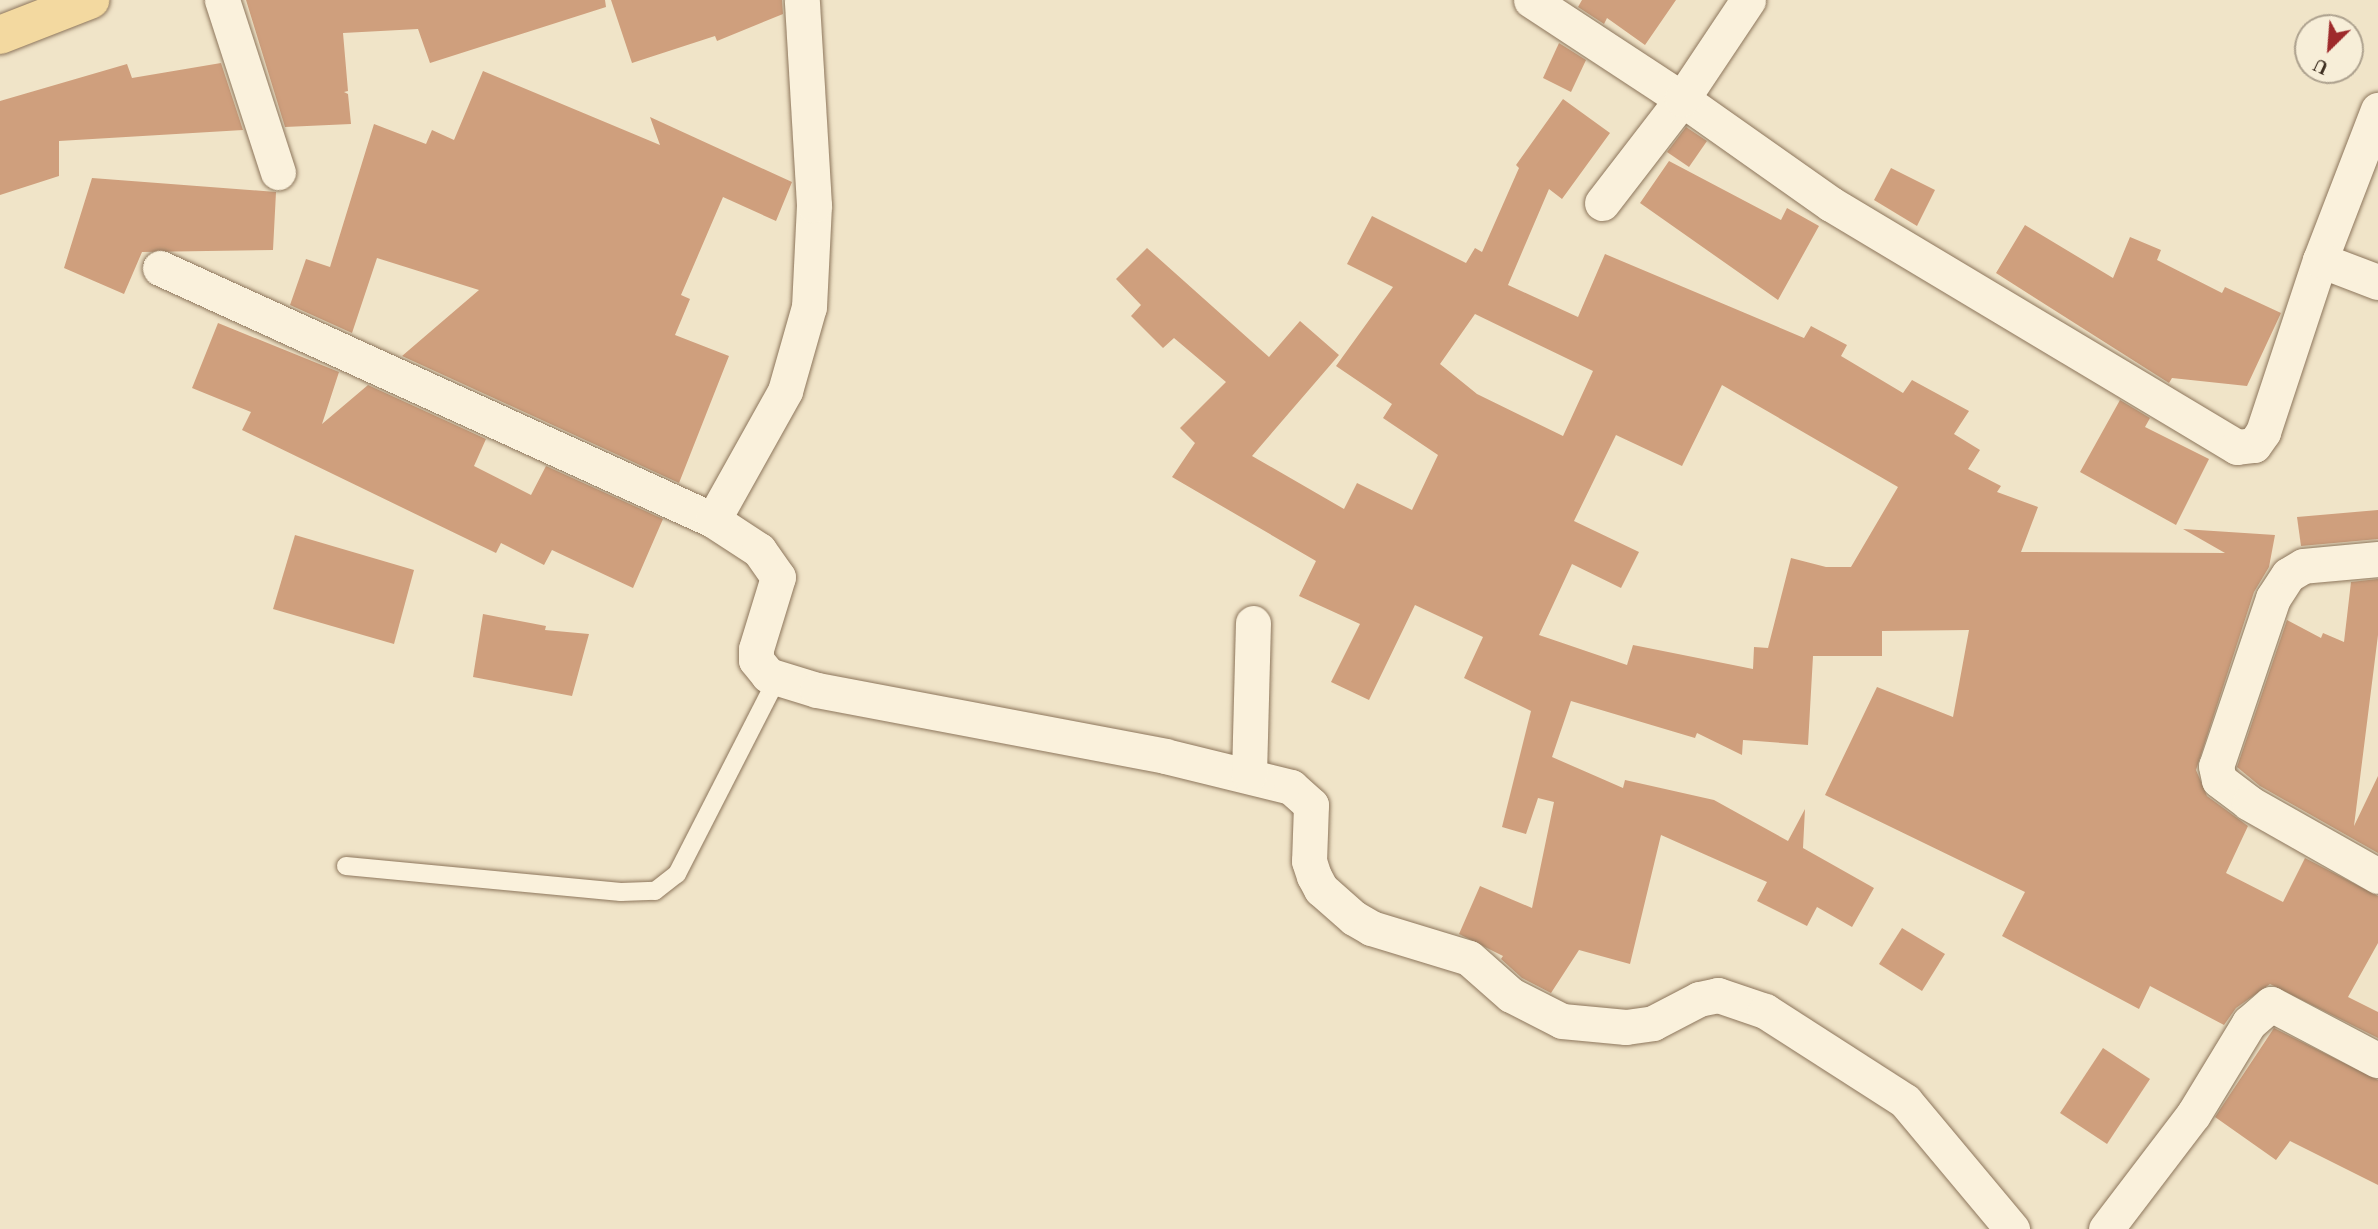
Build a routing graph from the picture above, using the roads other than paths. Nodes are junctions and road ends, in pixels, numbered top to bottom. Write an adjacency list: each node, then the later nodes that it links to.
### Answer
1 (90, 0): 6 (main road)
2 (222, 0): 9 (street)
3 (802, 0): 14 (street)
4 (1531, 0): 7 (street)
5 (1748, 0): 7 (street)
6 (0, 35)
7 (1682, 99): 10 (street); 11 (street)
8 (2378, 110): 11 (street)
9 (278, 172)
10 (1602, 203)
11 (2320, 260): 13 (street)
12 (160, 268): 14 (street)
13 (2378, 282)
14 (713, 520): 17 (street)
15 (2378, 559): 20 (street)
16 (1253, 623): 18 (street)
17 (777, 679): 18 (street); 19 (lane)
18 (1250, 775): 22 (street)
19 (346, 866)
20 (2378, 876)
21 (2377, 1060): 23 (street)
22 (2012, 1229)
23 (2106, 1229)

